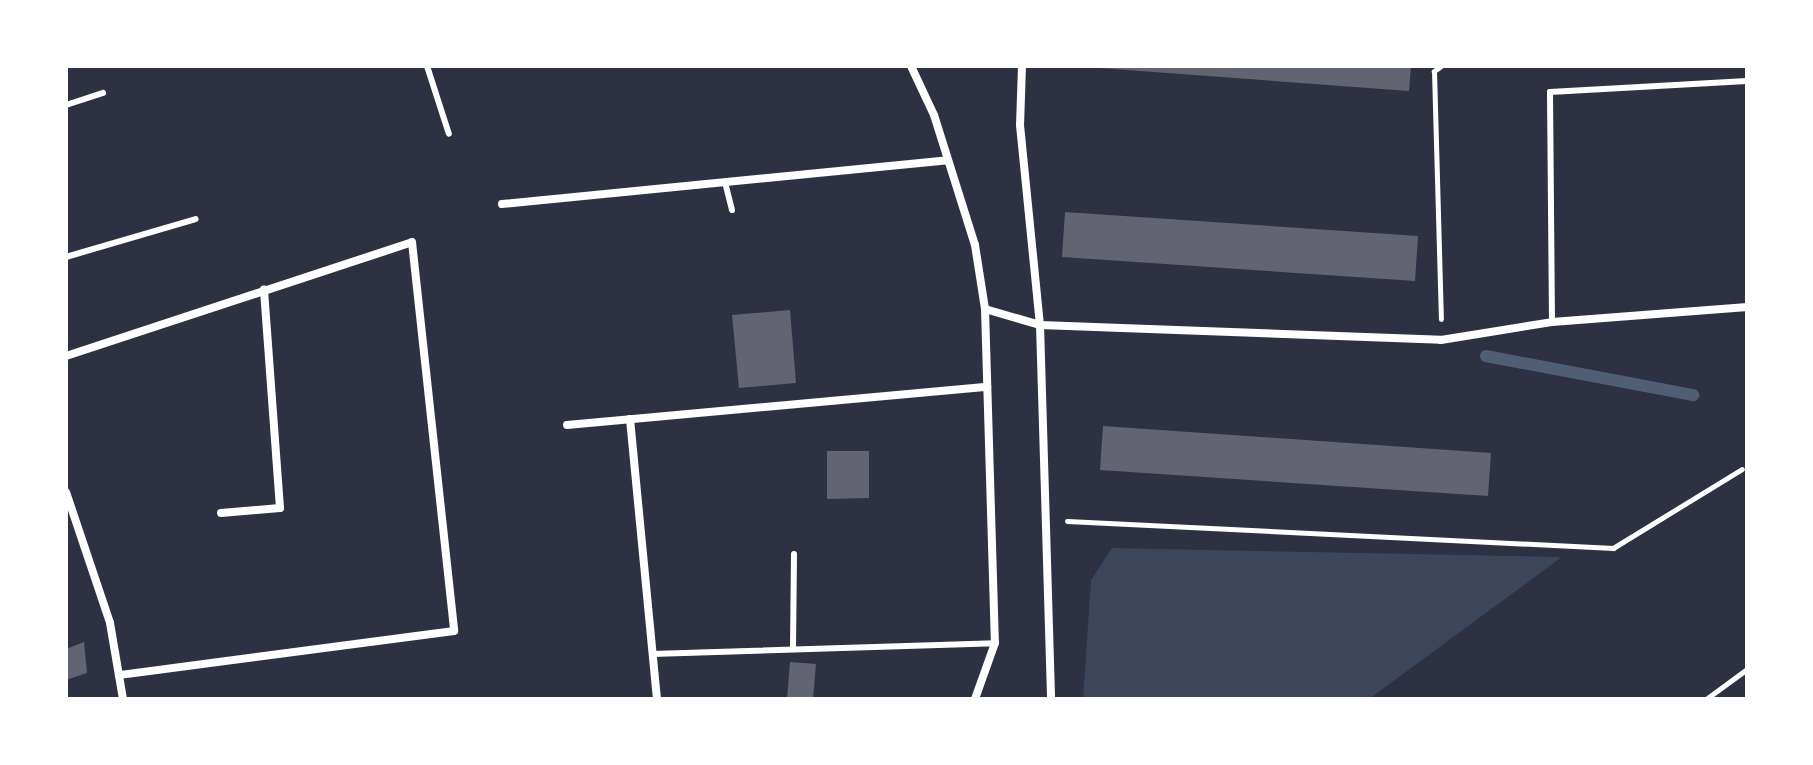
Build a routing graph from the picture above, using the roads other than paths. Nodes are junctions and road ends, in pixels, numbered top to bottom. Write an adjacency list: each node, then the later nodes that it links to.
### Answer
1 (427, 66): 7 (lane)
2 (911, 66): 8 (street)
3 (1022, 66): 18 (street)
4 (1747, 81): 17 (lane)
5 (103, 93): 6 (lane)
6 (66, 105)
7 (449, 134)
8 (948, 160): 9 (street); 16 (street)
9 (725, 182): 10 (street); 11 (lane)
10 (502, 204)
11 (732, 210)
12 (196, 219): 13 (lane)
13 (66, 257)
14 (264, 290): 19 (street); 24 (street); 29 (street)
15 (1747, 307): 17 (street)
16 (985, 309): 18 (street); 20 (street)
17 (1552, 322): 18 (street)
18 (1040, 325): 33 (street)
19 (66, 356)
20 (987, 387): 21 (street); 26 (street)
21 (630, 419): 22 (street); 28 (street)
22 (567, 425)
23 (66, 492): 29 (street)
24 (221, 513)
25 (794, 554): 27 (lane)
26 (995, 643): 27 (lane); 32 (street)
27 (793, 649): 28 (lane)
28 (652, 654): 31 (street)
29 (119, 675): 30 (street)
30 (123, 699)
31 (657, 699)
32 (975, 699)
33 (1051, 699)

